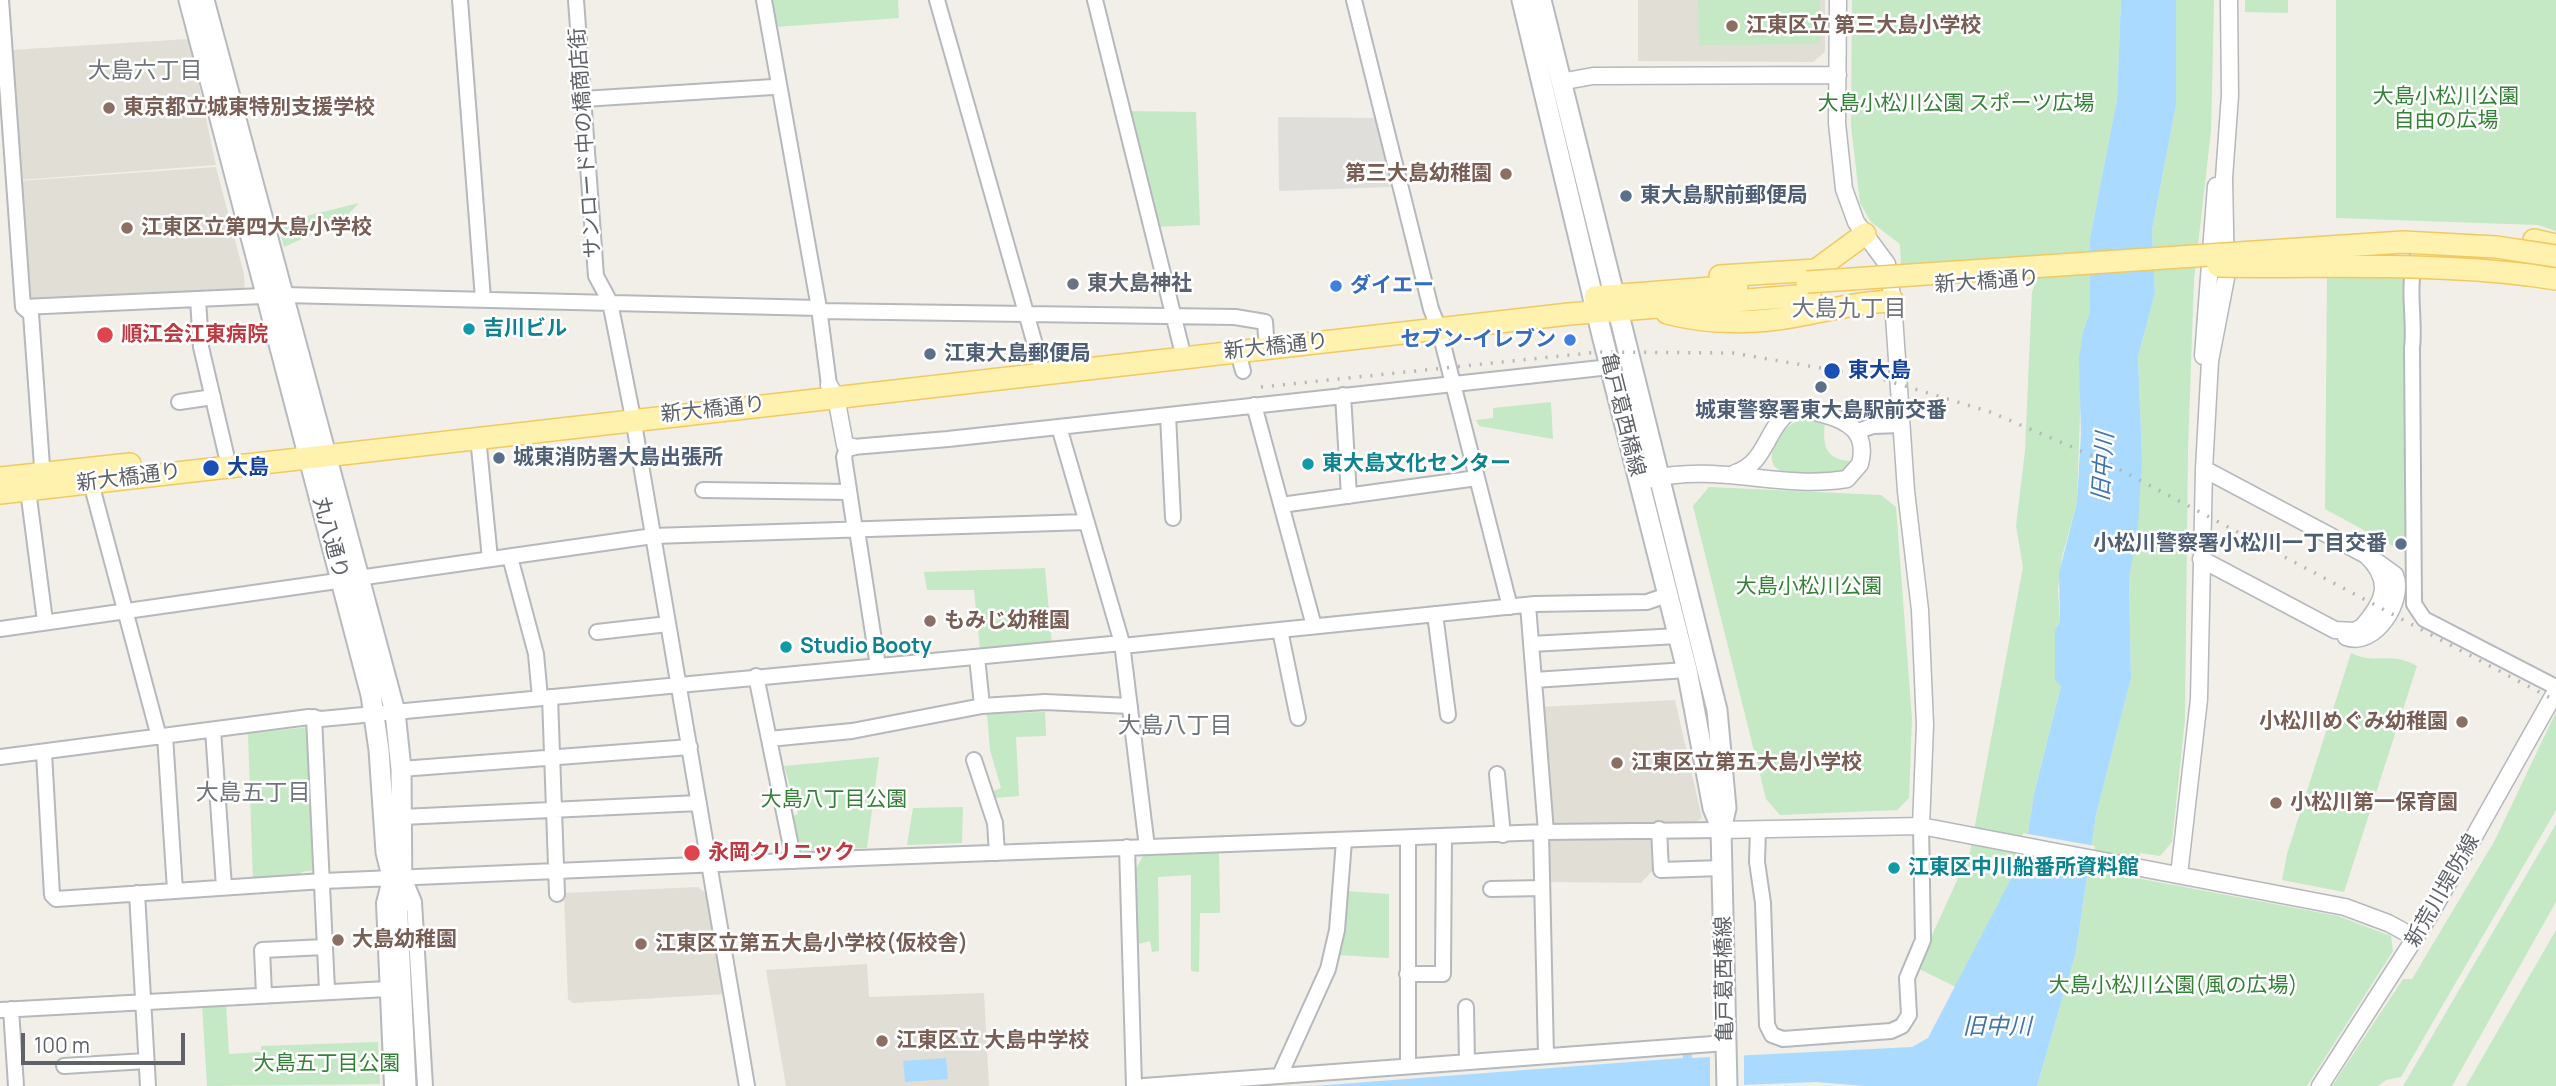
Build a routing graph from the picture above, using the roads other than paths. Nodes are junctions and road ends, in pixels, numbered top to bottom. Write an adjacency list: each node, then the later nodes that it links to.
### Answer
1 (1, 0): 31 (street)
2 (189, 0): 24 (main road, 丸八通り)
3 (204, 0): 24 (main road, 丸八通り)
4 (460, 0): 26 (street)
5 (576, 0): 17 (street, サンロード中の橋商店街)
6 (764, 0): 16 (street)
7 (937, 0): 33 (street)
8 (1095, 0): 34 (street)
9 (1354, 0): 35 (street)
10 (1522, 0): 30 (main road, 亀戸葛西橋線)
11 (1541, 0): 15 (main road, 亀戸葛西橋線)
12 (1838, 0): 14 (street)
13 (2229, 0): 56 (street)
14 (1838, 75): 15 (street); 18 (street)
15 (1560, 82): 30 (main road, 亀戸葛西橋線)
16 (776, 87): 17 (street); 32 (street)
17 (583, 99): 29 (street, サンロード中の橋商店街)
18 (1865, 234): 27 (main road); 28 (street)
19 (2556, 245): 21 (main road, bridge)
20 (2556, 256): 21 (main road, 新大橋通り, bridge)
21 (2217, 259): 22 (main road, 新大橋通り, bridge); 23 (main road, bridge); 27 (main road, 新大橋通り, bridge)
22 (2556, 266): 100 (street)
23 (2556, 279)
24 (275, 295): 25 (street); 26 (street); 54 (main road, 丸八通り)
25 (198, 299): 31 (street); 43 (street)
26 (483, 299): 29 (street)
27 (1652, 299): 28 (main road); 30 (main road, 新大橋通り)
28 (1893, 301): 48 (street)
29 (610, 302): 32 (street); 46 (street, サンロード中の橋商店街)
30 (1605, 303): 35 (main road, 新大橋通り); 39 (main road, 亀戸葛西橋線); 58 (main road, 亀戸葛西橋線)
31 (23, 307): 64 (street)
32 (819, 309): 33 (street); 41 (street)
33 (1027, 314): 34 (street); 38 (street)
34 (1175, 317): 36 (street); 37 (street)
35 (1436, 323): 36 (main road, 新大橋通り); 40 (street); 41 (main road, 新大橋通り)
36 (1266, 336): 37 (main road, 新大橋通り)
37 (1181, 346): 38 (main road, 新大橋通り)
38 (1040, 362): 41 (main road, 新大橋通り)
39 (1610, 367): 40 (street); 62 (main road, 亀戸葛西橋線)
40 (1453, 383): 42 (street); 60 (street)
41 (832, 391): 46 (main road, 新大橋通り); 53 (street)
42 (1343, 395): 45 (street); 68 (street)
43 (213, 397): 44 (street); 55 (street)
44 (179, 402)
45 (1254, 405): 47 (street); 69 (street)
46 (631, 413): 51 (main road, 新大橋通り); 54 (main road, 新大橋通り); 73 (street, サンロード中の橋商店街)
47 (1168, 415): 49 (street); 70 (street)
48 (1901, 425): 50 (street); 122 (street)
49 (1059, 427): 53 (street); 71 (street)
50 (1858, 431): 52 (street); 61 (street)
51 (478, 437): 54 (main road, 新大橋通り); 75 (street)
52 (1769, 439): 57 (street); 61 (street)
53 (850, 447): 66 (street)
54 (316, 450): 55 (main road, 新大橋通り); 63 (main road, 新大橋通り); 77 (main road, 丸八通り)
55 (226, 454): 64 (main road, 新大橋通り)
56 (2204, 469): 76 (street); 76 (street)
57 (1735, 473): 58 (street); 61 (street)
58 (1659, 477): 62 (street); 83 (main road, 亀戸葛西橋線)
59 (0, 478): 64 (main road, 新大橋通り)
60 (1477, 478): 68 (street); 80 (street)
61 (1790, 480)
62 (1639, 482): 78 (main road, 亀戸葛西橋線)
63 (91, 483): 64 (main road, 新大橋通り); 81 (street)
64 (38, 484): 67 (main road, 新大橋通り); 84 (street)
65 (703, 490): 66 (street)
66 (849, 492): 72 (street)
67 (0, 493)
68 (1349, 496): 69 (street)
69 (1281, 505): 86 (street)
70 (1173, 518)
71 (1086, 522): 72 (street); 91 (street)
72 (856, 530): 73 (street); 95 (street)
73 (653, 536): 74 (street); 85 (street, サンロード中の橋商店街)
74 (510, 557): 75 (street); 101 (street)
75 (490, 559): 77 (street)
76 (2202, 559): 138 (street)
77 (350, 579): 81 (street); 104 (main road, 丸八通り); 105 (main road, 丸八通り)
78 (1667, 595): 79 (street); 90 (main road, 亀戸葛西橋線)
79 (1528, 605): 80 (street); 92 (street)
80 (1510, 607): 82 (street)
81 (125, 610): 84 (street); 110 (street)
82 (1435, 614): 86 (street); 106 (street)
83 (1696, 616): 90 (main road); 93 (main road, 亀戸葛西橋線)
84 (45, 621): 87 (street)
85 (668, 624): 89 (street); 99 (street, サンロード中の橋商店街)
86 (1314, 626): 88 (street)
87 (0, 629)
88 (1280, 630): 91 (street); 108 (street)
89 (597, 632)
90 (1679, 639): 92 (street); 93 (main road); 96 (main road, 亀戸葛西橋線)
91 (1122, 644): 94 (street); 103 (street)
92 (1531, 645): 98 (street)
93 (1705, 653): 125 (main road, 亀戸葛西橋線)
94 (977, 657): 95 (street); 102 (street)
95 (878, 666): 97 (street)
96 (1687, 670): 98 (street); 125 (main road, 亀戸葛西橋線)
97 (756, 676): 99 (street); 111 (street)
98 (1534, 680): 126 (street)
99 (679, 684): 101 (street); 112 (street, サンロード中の橋商店街)
100 (2556, 689): 147 (street, 新荒川堤防線)
101 (545, 698): 105 (street); 115 (street)
102 (982, 706): 103 (street); 111 (street)
103 (1130, 706): 132 (street)
104 (374, 712): 105 (street); 107 (street); 141 (main road, 丸八通り)
105 (395, 712): 117 (main road, 丸八通り)
106 (1448, 715)
107 (314, 717): 109 (street); 139 (street)
108 (1298, 718)
109 (213, 730): 110 (street); 140 (street)
110 (162, 736): 113 (street); 143 (street)
111 (769, 740): 134 (street)
112 (690, 747): 115 (street); 119 (street, サンロード中の橋商店街)
113 (44, 753): 114 (street); 145 (street)
114 (0, 757)
115 (552, 757): 117 (street); 120 (street)
116 (974, 760): 133 (street)
117 (401, 769): 121 (main road, 丸八通り)
118 (1497, 774): 127 (street)
119 (699, 803): 120 (street); 135 (street, サンロード中の橋商店街)
120 (555, 810): 121 (street); 137 (street)
121 (402, 817): 141 (main road, 丸八通り)
122 (1920, 826): 124 (street); 124 (street); 138 (street)
123 (1659, 829): 125 (street); 126 (street); 136 (street)
124 (1758, 829): 125 (street)
125 (1721, 830): 136 (main road, 亀戸葛西橋線)
126 (1543, 832): 127 (street); 142 (street)
127 (1503, 835): 128 (street)
128 (1444, 837): 129 (street); 149 (street)
129 (1408, 838): 130 (street); 149 (street)
130 (1344, 841): 132 (street); 162 (street)
131 (1127, 847): 132 (street); 133 (street); 170 (street)
132 (1147, 847)
133 (997, 853): 134 (street)
134 (794, 861): 135 (street)
135 (710, 864): 137 (street); 169 (street, サンロード中の橋商店街)
136 (1722, 868): 156 (main road, 亀戸葛西橋線)
137 (556, 871): 141 (street); 146 (street)
138 (2179, 874): 147 (street)
139 (323, 881): 140 (street); 141 (street); 148 (street)
140 (224, 887): 143 (street)
141 (398, 888): 150 (street); 166 (main road, 丸八通り); 167 (main road, 丸八通り); 168 (street)
142 (1542, 888): 144 (street); 157 (street)
143 (175, 890): 145 (street)
144 (1491, 890)
145 (137, 893): 153 (street)
146 (557, 894)
147 (2416, 937): 173 (street, 新荒川堤防線)
148 (326, 947): 151 (street); 152 (street)
149 (1407, 974): 161 (street)
150 (387, 989): 151 (street); 165 (street)
151 (327, 990): 152 (street)
152 (264, 994): 153 (street)
153 (142, 1000): 155 (street); 158 (street)
154 (1466, 1007): 159 (street)
155 (5, 1009): 163 (street)
156 (1726, 1045): 157 (street); 172 (main road, 亀戸葛西橋線)
157 (1546, 1056): 159 (street)
158 (146, 1061): 160 (street); 164 (street)
159 (1467, 1062): 161 (street)
160 (64, 1066)
161 (1408, 1066): 162 (street)
162 (1280, 1075): 171 (street)
163 (16, 1086)
164 (148, 1086)
165 (392, 1086)
166 (406, 1086)
167 (414, 1086)
168 (425, 1086)
169 (747, 1086)
170 (1133, 1086)
171 (1144, 1086)
172 (1727, 1086)
173 (2320, 1086)

